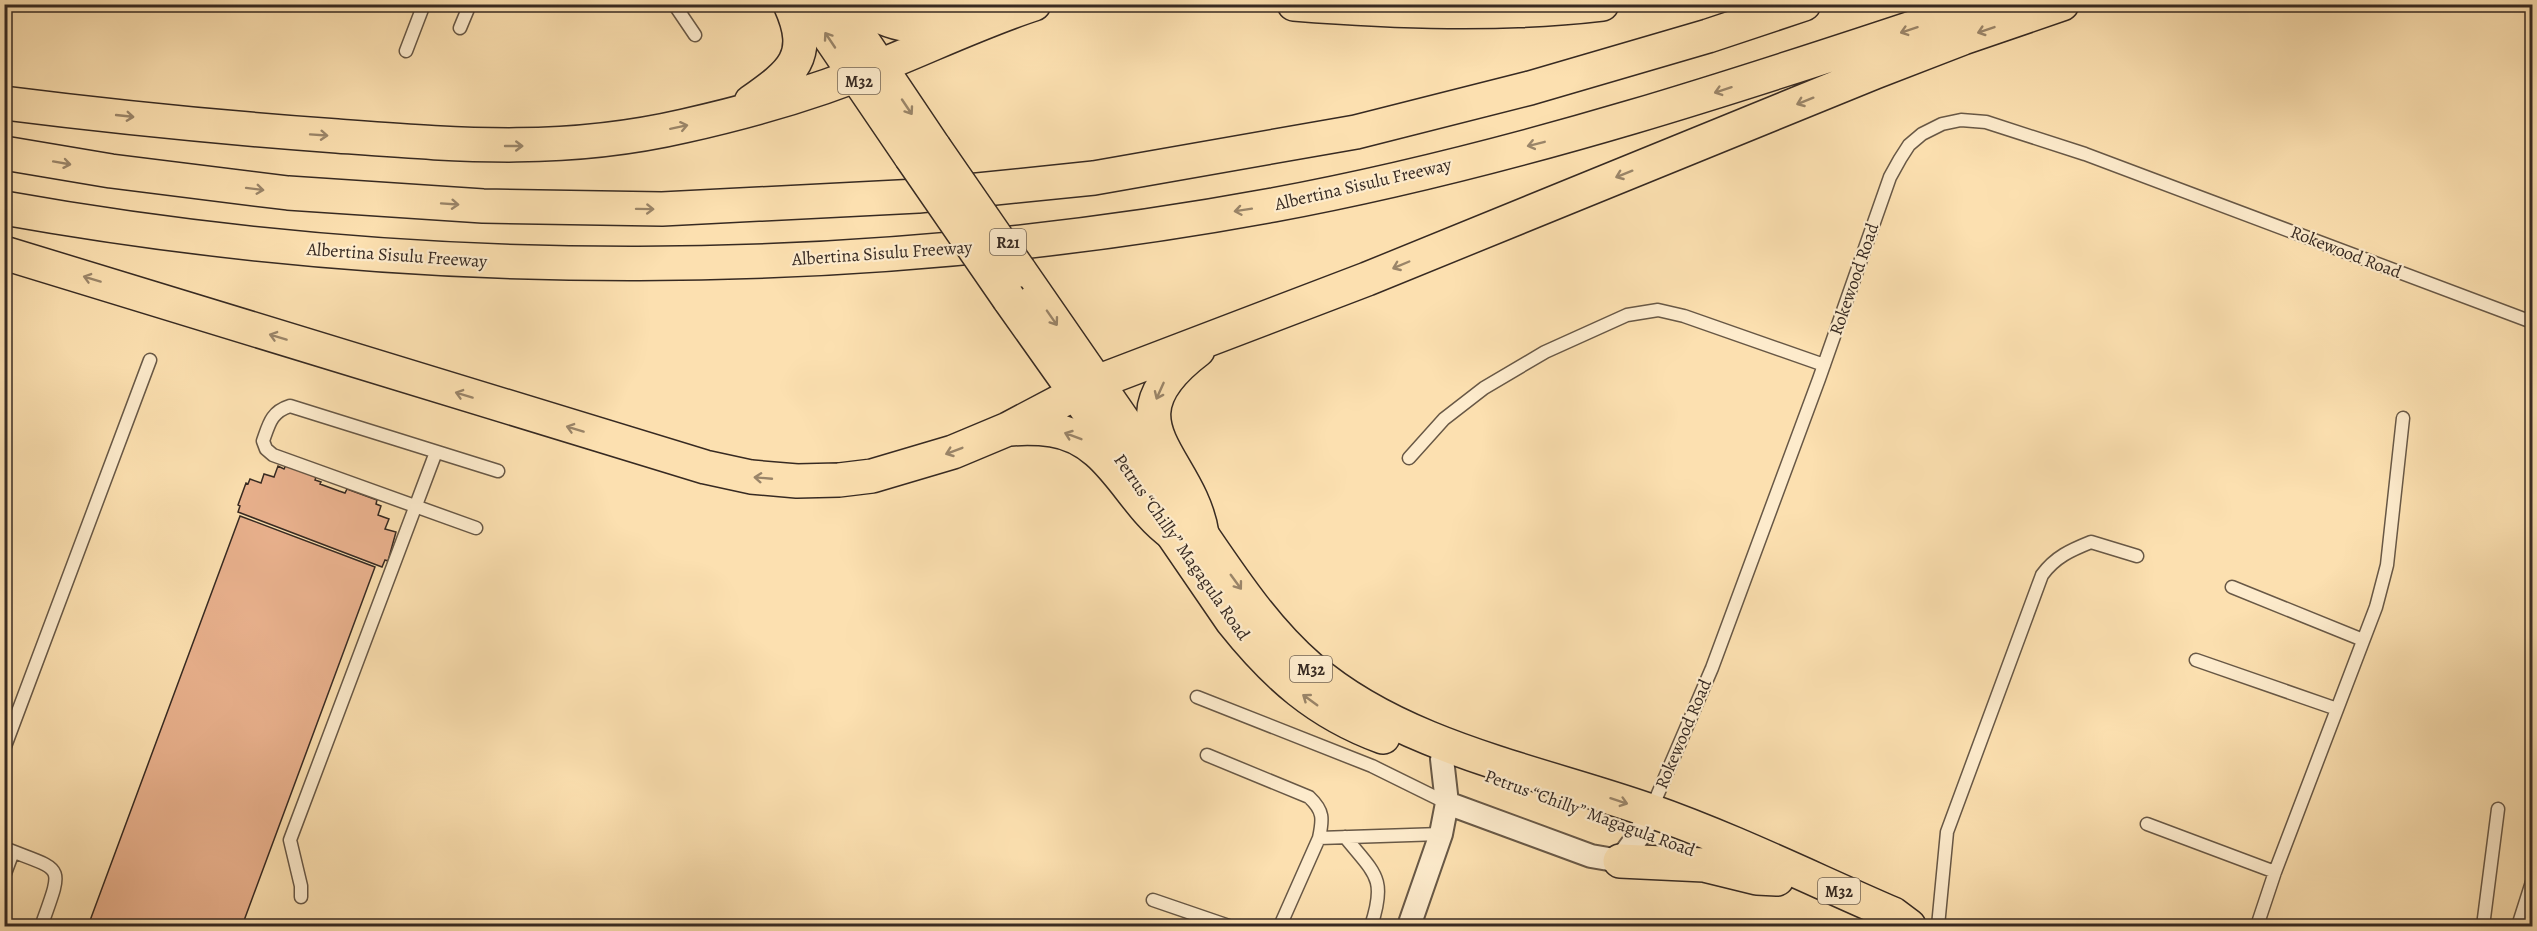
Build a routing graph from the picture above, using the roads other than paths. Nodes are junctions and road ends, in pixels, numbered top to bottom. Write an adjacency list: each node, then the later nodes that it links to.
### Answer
1 (424, 4): 16 (lane)
2 (470, 4): 14 (lane)
3 (674, 4): 15 (lane)
4 (790, 4): 19 (main road)
5 (807, 4): 17 (main road, Petrus “Chilly” Magagula Road / M32, one-way to 5)
6 (838, 4): 17 (main road, Petrus “Chilly” Magagula Road / M32)
7 (859, 4): 13 (main road)
8 (1294, 4): 9 (main road)
9 (1602, 4)
10 (1804, 4): 20 (main road, one-way to 10)
11 (1984, 4): 21 (main road, Albertina Sisulu Freeway / R21, one-way to 21)
12 (2062, 4): 24 (main road, one-way to 24)
13 (1021, 8): 17 (main road)
14 (460, 28)
15 (694, 35)
16 (406, 51)
17 (867, 71): 19 (main road); 27 (main road, Petrus “Chilly” Magagula Road / M32, bridge)
18 (4, 103): 19 (main road, one-way to 19)
19 (737, 112)
20 (4, 153)
21 (4, 208)
22 (4, 253): 29 (main road, one-way to 22)
23 (2532, 322): 26 (lane, Rokewood Road)
24 (1216, 336): 27 (main road); 35 (main road, one-way to 35)
25 (150, 360): 42 (lane)
26 (1824, 365): 31 (lane); 47 (lane, Rokewood Road)
27 (1086, 387): 29 (main road); 35 (main road, Petrus “Chilly” Magagula Road / M32)
28 (2403, 418): 38 (lane)
29 (1008, 429): 35 (main road, one-way to 29)
30 (436, 452): 32 (lane); 33 (lane); 33 (lane)
31 (1409, 458)
32 (498, 471)
33 (417, 505): 34 (lane); 58 (lane)
34 (476, 528)
35 (1187, 534): 44 (main road, Petrus “Chilly” Magagula Road / M32, one-way to 35); 47 (main road, Petrus “Chilly” Magagula Road / M32, one-way to 47)
36 (2137, 556): 66 (lane)
37 (2232, 587): 38 (lane)
38 (2363, 640): 41 (lane)
39 (2196, 660): 41 (lane)
40 (1197, 697): 45 (lane)
41 (2337, 708): 54 (lane)
42 (4, 749)
43 (1208, 755): 51 (lane)
44 (1442, 759): 45 (street); 47 (main road, Petrus “Chilly” Magagula Road / M32)
45 (1447, 803): 49 (street); 53 (street)
46 (2498, 809): 68 (lane)
47 (1646, 822): 53 (street, Rokewood Road); 56 (main road, Petrus “Chilly” Magagula Road / M32); 61 (main road, Petrus “Chilly” Magagula Road / M32)
48 (2147, 824): 54 (lane)
49 (1441, 834): 50 (lane); 65 (street)
50 (1345, 837): 51 (lane); 64 (lane)
51 (1319, 838): 63 (lane)
52 (9, 850): 55 (lane); 60 (lane)
53 (1620, 861): 56 (main road)
54 (2275, 872): 67 (lane)
55 (4, 876)
56 (1777, 879): 61 (main road, Petrus “Chilly” Magagula Road / M32)
57 (2532, 882): 69 (lane)
58 (301, 897)
59 (1153, 900): 62 (lane)
60 (42, 924)
61 (1907, 926)
62 (1229, 927)
63 (1280, 927)
64 (1371, 927)
65 (1409, 927)
66 (1938, 927)
67 (2257, 927)
68 (2483, 927)
69 (2518, 927)

